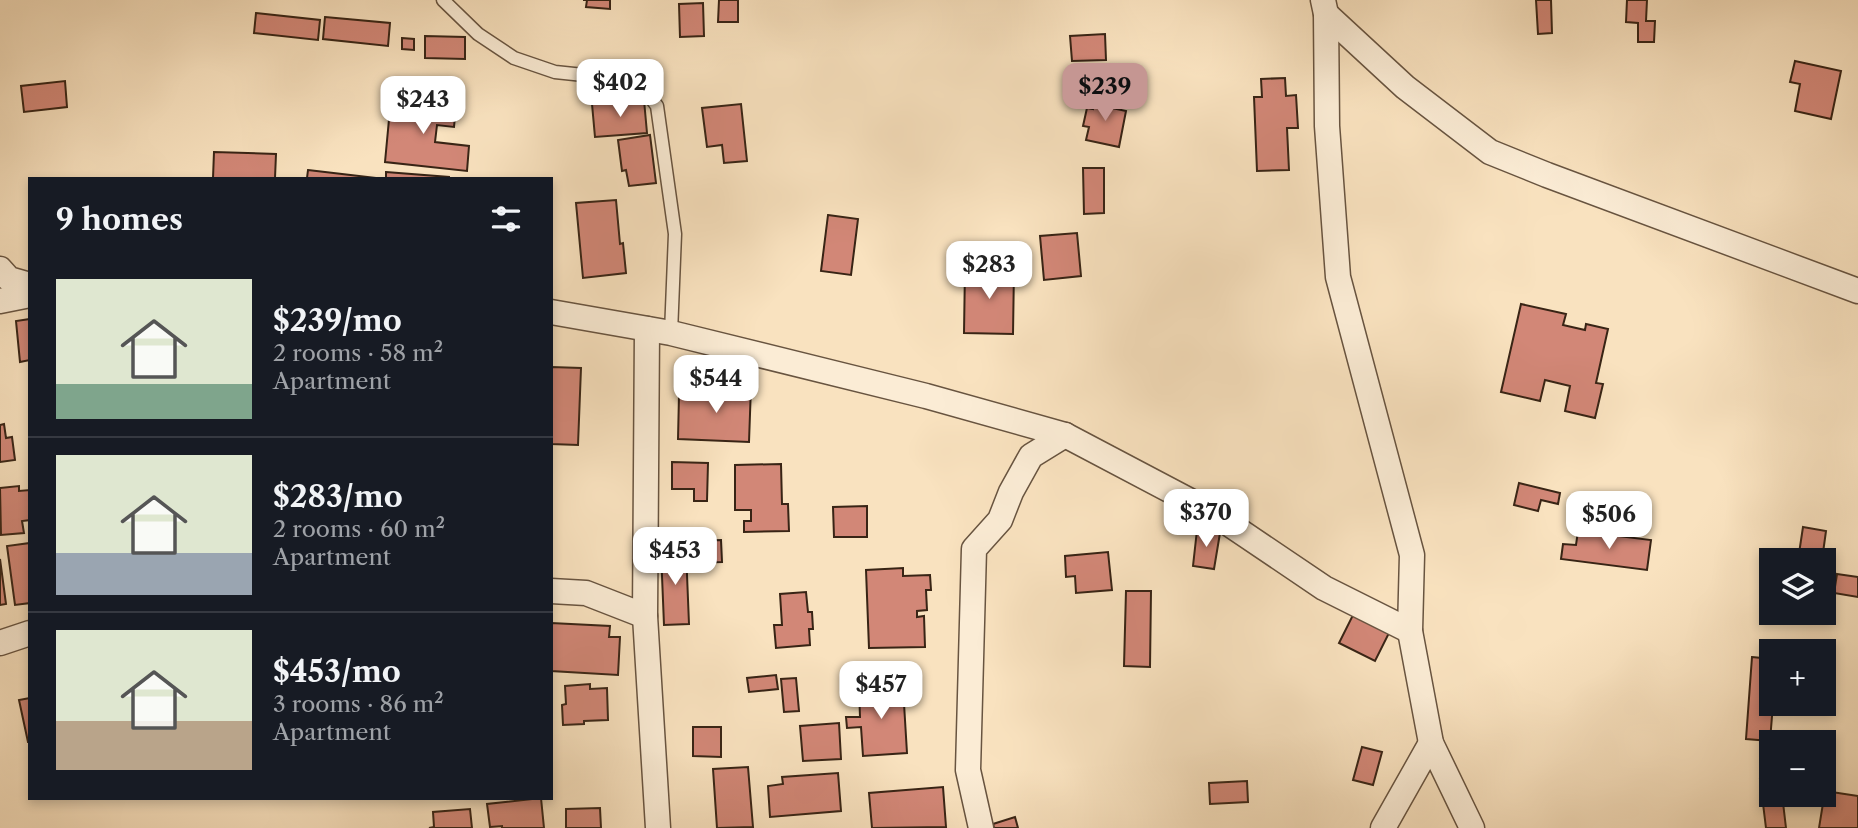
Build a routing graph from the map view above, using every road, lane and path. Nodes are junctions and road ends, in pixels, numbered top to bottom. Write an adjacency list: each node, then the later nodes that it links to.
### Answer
1 (443, 0): 10 (lane)
2 (1325, 7): 5 (street); 14 (street)
3 (0, 269): 4 (street)
4 (28, 284)
5 (1858, 291)
6 (28, 295): 7 (street)
7 (0, 300)
8 (553, 312): 9 (street)
9 (647, 329): 10 (street); 13 (street)
10 (671, 333): 11 (street)
11 (1065, 435): 14 (street); 19 (street)
12 (553, 591): 13 (street)
13 (645, 616): 18 (street)
14 (1410, 631): 17 (street)
15 (28, 634): 16 (street)
16 (0, 643)
17 (1431, 743): 20 (street); 21 (street)
18 (658, 828)
19 (981, 828)
20 (1383, 828)
21 (1472, 828)

